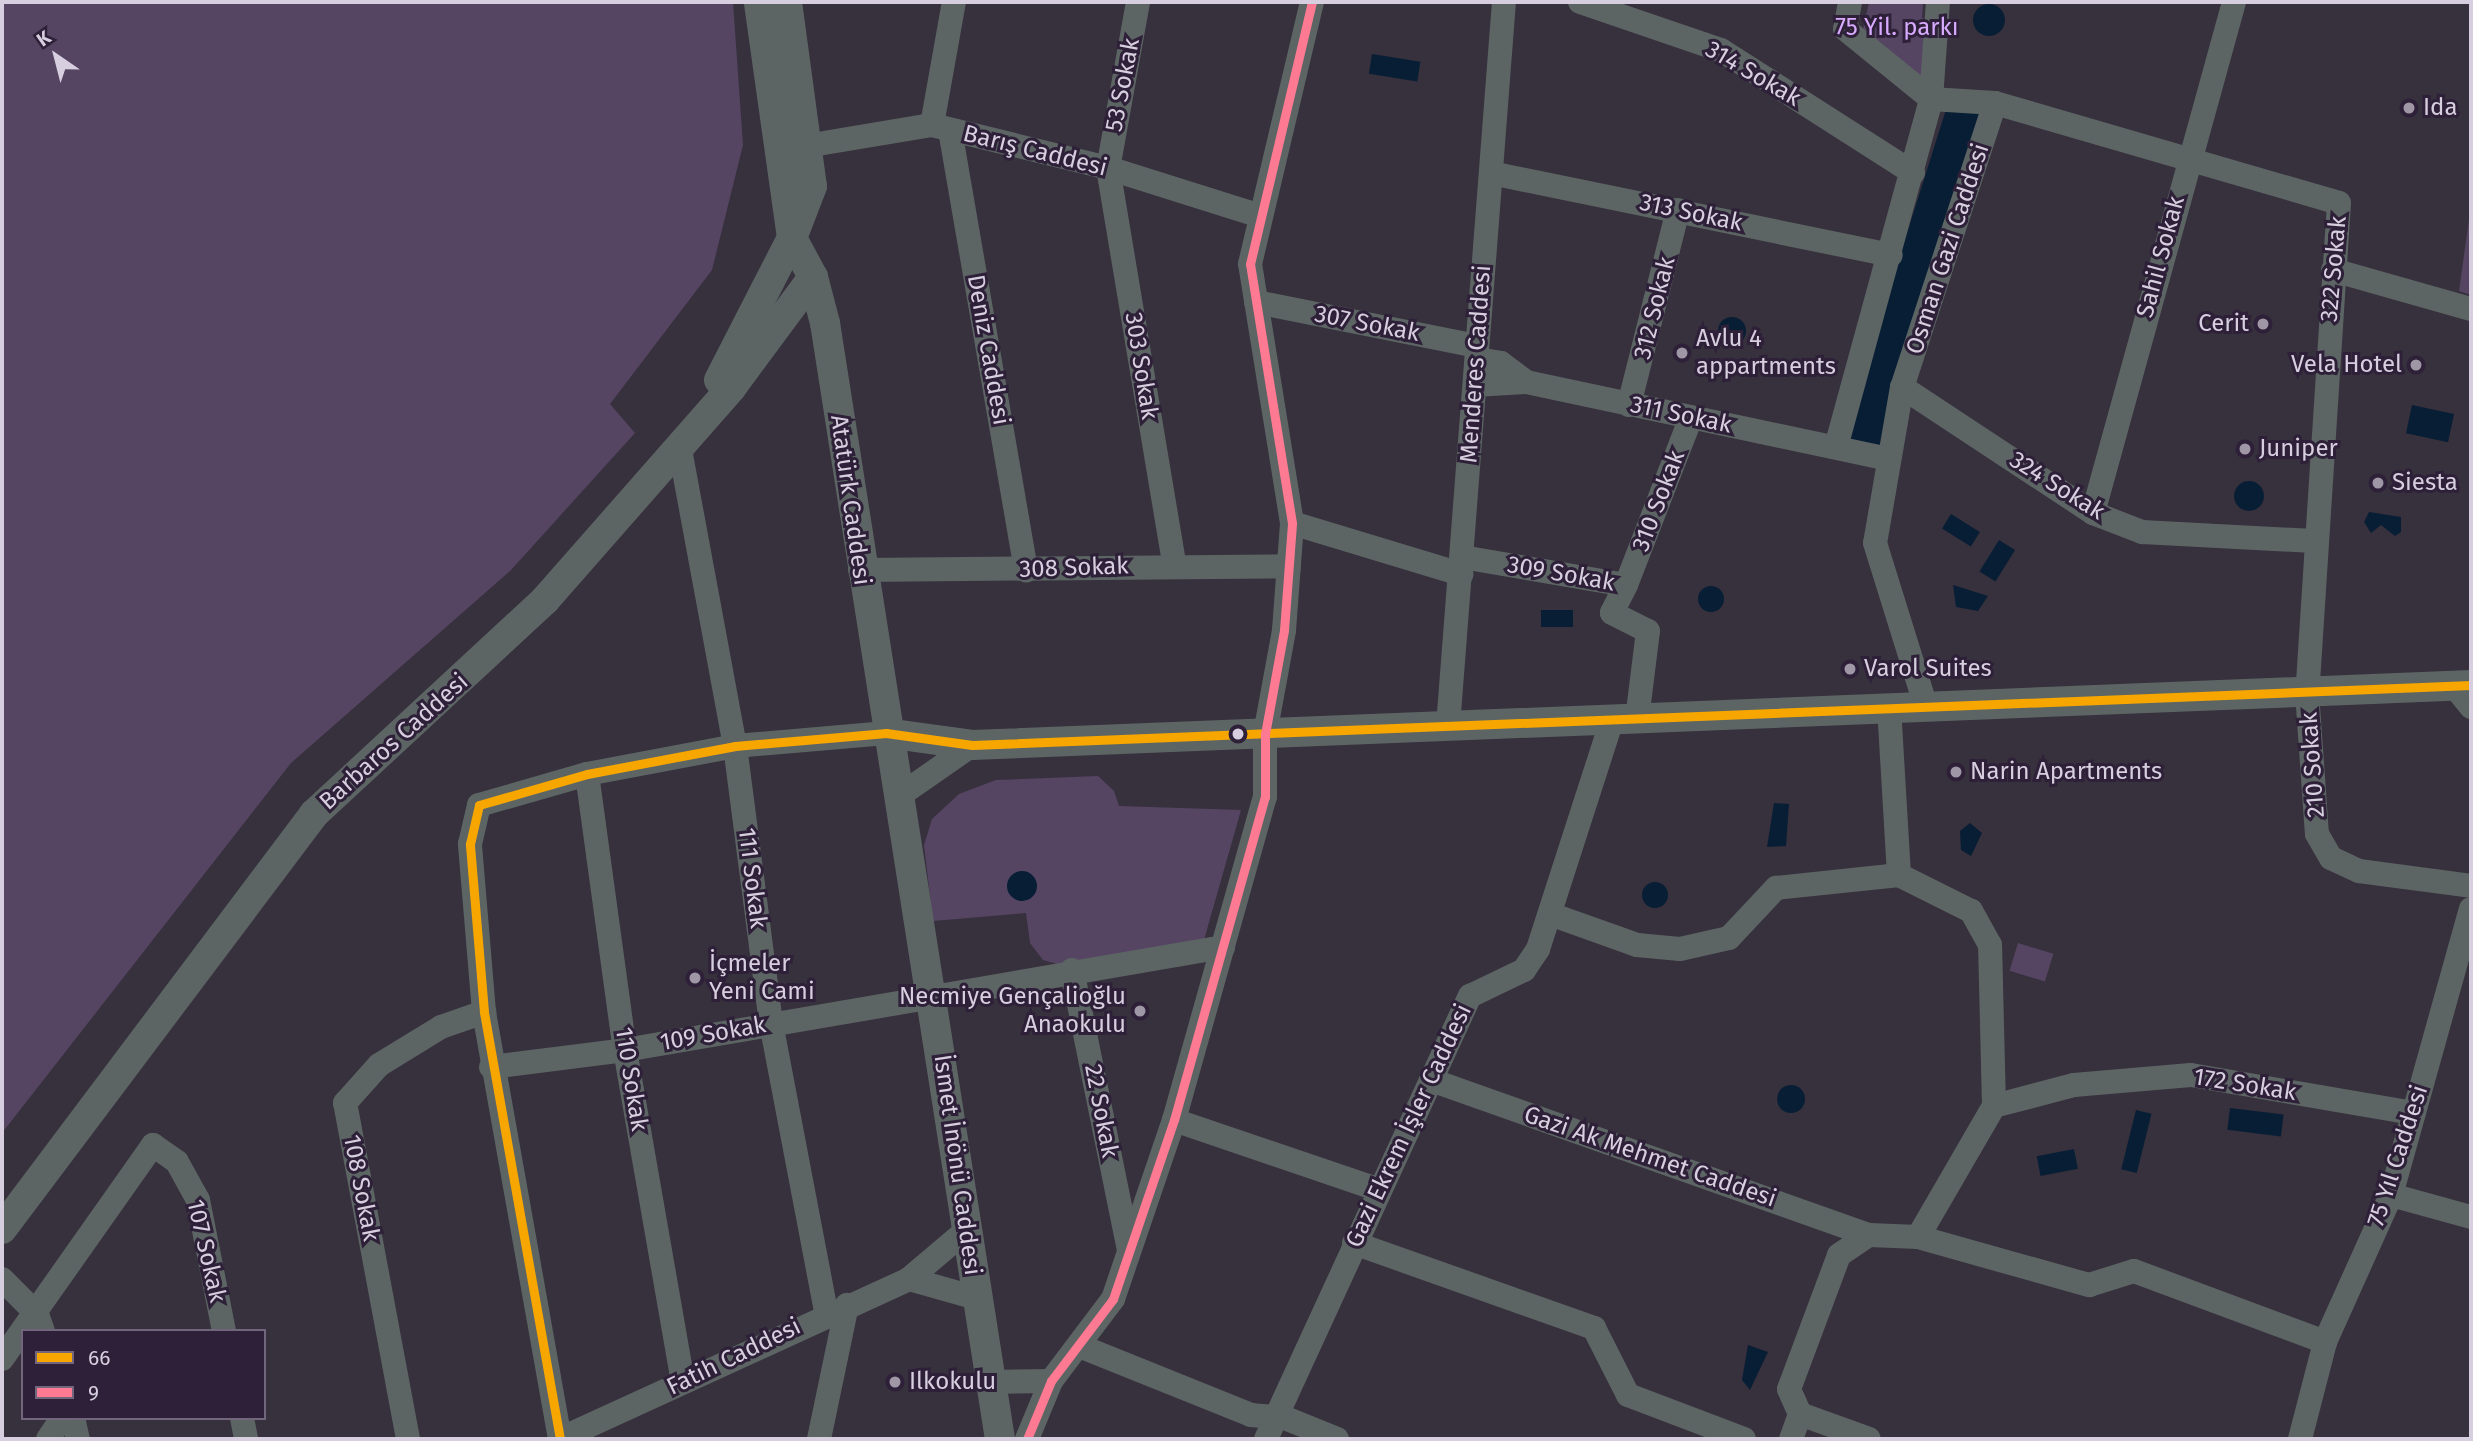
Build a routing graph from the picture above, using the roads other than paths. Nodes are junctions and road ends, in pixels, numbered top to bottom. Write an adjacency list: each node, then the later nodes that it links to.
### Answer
1 (759, 2): 21 (street, Atatürk Caddesi)
2 (787, 2): 14 (street)
3 (954, 2): 13 (street, Deniz Caddesi)
4 (1138, 2): 16 (street, 53 Sokak)
5 (1311, 2): 20 (street)
6 (1504, 2): 17 (street, Menderes Caddesi)
7 (1580, 2): 18 (street, 314 Sokak)
8 (1850, 2): 11 (street)
9 (1938, 2): 11 (street, Osman Gazi Caddesi)
10 (2234, 2): 15 (street, Sahil Sokak)
11 (1930, 99): 12 (street); 18 (street, Osman Gazi Caddesi)
12 (1995, 103): 15 (street, 322 Sokak); 30 (street, Osman Gazi Caddesi)
13 (941, 128): 14 (street, Barış Caddesi); 16 (street, Barış Caddesi); 43 (street, Deniz Caddesi)
14 (806, 146): 21 (street)
15 (2188, 156): 23 (street, 322 Sokak); 36 (street, Sahil Sokak)
16 (1108, 168): 20 (street, Barış Caddesi); 39 (street, 303 Sokak)
17 (1490, 173): 19 (street, 313 Sokak); 27 (street, Menderes Caddesi)
18 (1913, 173): 22 (street, Osman Gazi Caddesi)
19 (1678, 210): 22 (street, 313 Sokak); 31 (street, 312 Sokak)
20 (1260, 216): 25 (street)
21 (792, 238): 24 (street, Atatürk Caddesi); 33 (street)
22 (1891, 256): 34 (street, Osman Gazi Caddesi)
23 (2333, 270): 26 (street); 38 (street, 322 Sokak)
24 (813, 278): 33 (street, Barbaros Caddesi); 42 (street, Atatürk Caddesi)
25 (1256, 302): 27 (street, 307 Sokak); 37 (street)
26 (2471, 309)
27 (1477, 353): 28 (street, 307 Sokak); 29 (street, Menderes Caddesi)
28 (1526, 382): 29 (street); 31 (street, 311 Sokak)
29 (1475, 385): 41 (street, Menderes Caddesi)
30 (1902, 387): 35 (street, Osman Gazi Caddesi); 36 (street, 324 Sokak)
31 (1629, 405): 32 (street, 311 Sokak)
32 (1691, 417): 34 (street, 311 Sokak); 44 (street, 310 Sokak)
33 (686, 436): 54 (street, 111 Sokak); 76 (street, Barbaros Caddesi)
34 (1836, 447): 35 (street, 311 Sokak)
35 (1885, 458): 47 (street, Osman Gazi Caddesi)
36 (2094, 513): 38 (street, 324 Sokak)
37 (1292, 523): 40 (street); 41 (street, 309 Sokak)
38 (2314, 541): 45 (street, 322 Sokak)
39 (1174, 564): 40 (street, 308 Sokak); 43 (street, 308 Sokak)
40 (1289, 566): 52 (street)
41 (1461, 566): 44 (street, 309 Sokak); 50 (street, Menderes Caddesi)
42 (859, 570): 43 (street, 308 Sokak); 51 (street, Atatürk Caddesi)
43 (1026, 570)
44 (1626, 585): 49 (street, 309 Sokak)
45 (2307, 692): 46 (street); 47 (street); 59 (street, 210 Sokak)
46 (2465, 693)
47 (1926, 707): 48 (street)
48 (1889, 709): 49 (street); 58 (street)
49 (1625, 719): 50 (street); 60 (street, Gazi Ekrem İşler Caddesi)
50 (1448, 726): 52 (street)
51 (886, 733): 53 (street); 54 (street); 55 (street, Atatürk Caddesi)
52 (1265, 734): 53 (street); 62 (street)
53 (972, 745): 57 (street)
54 (735, 746): 56 (street); 66 (street, 111 Sokak)
55 (894, 767): 57 (street, İsmet İnönü Caddesi)
56 (587, 774): 65 (street); 67 (street, 110 Sokak)
57 (899, 796): 64 (street, İsmet İnönü Caddesi)
58 (1899, 875): 60 (street); 70 (street)
59 (2471, 886)
60 (1550, 914): 69 (street, Gazi Ekrem İşler Caddesi)
61 (2471, 915): 71 (street, 75 Yıl Caddesi)
62 (1223, 947): 63 (street, 109 Sokak); 72 (street)
63 (1072, 970): 64 (street, 109 Sokak); 81 (street, 22 Sokak)
64 (934, 998): 66 (street, 109 Sokak); 77 (street, İsmet İnönü Caddesi)
65 (484, 1012): 68 (street); 104 (street, 108 Sokak)
66 (771, 1023): 67 (street, 109 Sokak); 85 (street, 111 Sokak)
67 (625, 1051): 68 (street, 109 Sokak); 93 (street, 110 Sokak)
68 (491, 1067): 105 (street)
69 (1431, 1080): 73 (street, Gazi Ekrem İşler Caddesi); 78 (street, Gazi Ak Mehmet Caddesi)
70 (1994, 1106): 71 (street, 172 Sokak); 79 (street)
71 (2414, 1112): 74 (street, 75 Yıl Caddesi)
72 (1174, 1120): 73 (street); 81 (street)
73 (1377, 1189): 80 (street, Gazi Ekrem İşler Caddesi)
74 (2391, 1195): 75 (street); 89 (street, 75 Yıl Caddesi)
75 (2471, 1217)
76 (2, 1229)
77 (968, 1230): 83 (street, Fatih Caddesi); 84 (street, İsmet İnönü Caddesi)
78 (1869, 1235): 79 (street, Gazi Ak Mehmet Caddesi); 95 (street)
79 (1918, 1237): 89 (street)
80 (1353, 1243): 99 (street, Gazi Ekrem İşler Caddesi); 110 (street)
81 (1129, 1252): 90 (street)
82 (2, 1279): 86 (street)
83 (909, 1279): 84 (street); 85 (street, Fatih Caddesi)
84 (976, 1298): 94 (street, İsmet İnönü Caddesi)
85 (836, 1308): 93 (street, Fatih Caddesi); 106 (street)
86 (39, 1321): 87 (street, 107 Sokak)
87 (224, 1329)
88 (21, 1339): 91 (street)
89 (2325, 1342): 100 (street, 75 Yıl Caddesi)
90 (1082, 1347): 92 (street); 99 (street)
91 (2, 1359)
92 (1051, 1381): 94 (street); 108 (street)
93 (683, 1382): 105 (street, Fatih Caddesi)
94 (990, 1382): 107 (street, İsmet İnönü Caddesi)
95 (1800, 1414): 111 (street); 112 (street)
96 (61, 1420): 101 (street)
97 (73, 1420): 102 (street)
98 (242, 1420): 103 (street)
99 (1271, 1428): 109 (street)
100 (2303, 1438)
101 (48, 1439)
102 (78, 1439)
103 (246, 1439)
104 (408, 1439)
105 (560, 1439)
106 (819, 1439)
107 (1000, 1439)
108 (1027, 1439)
109 (1337, 1439)
110 (1744, 1439)
111 (1791, 1439)
112 (1869, 1439)

